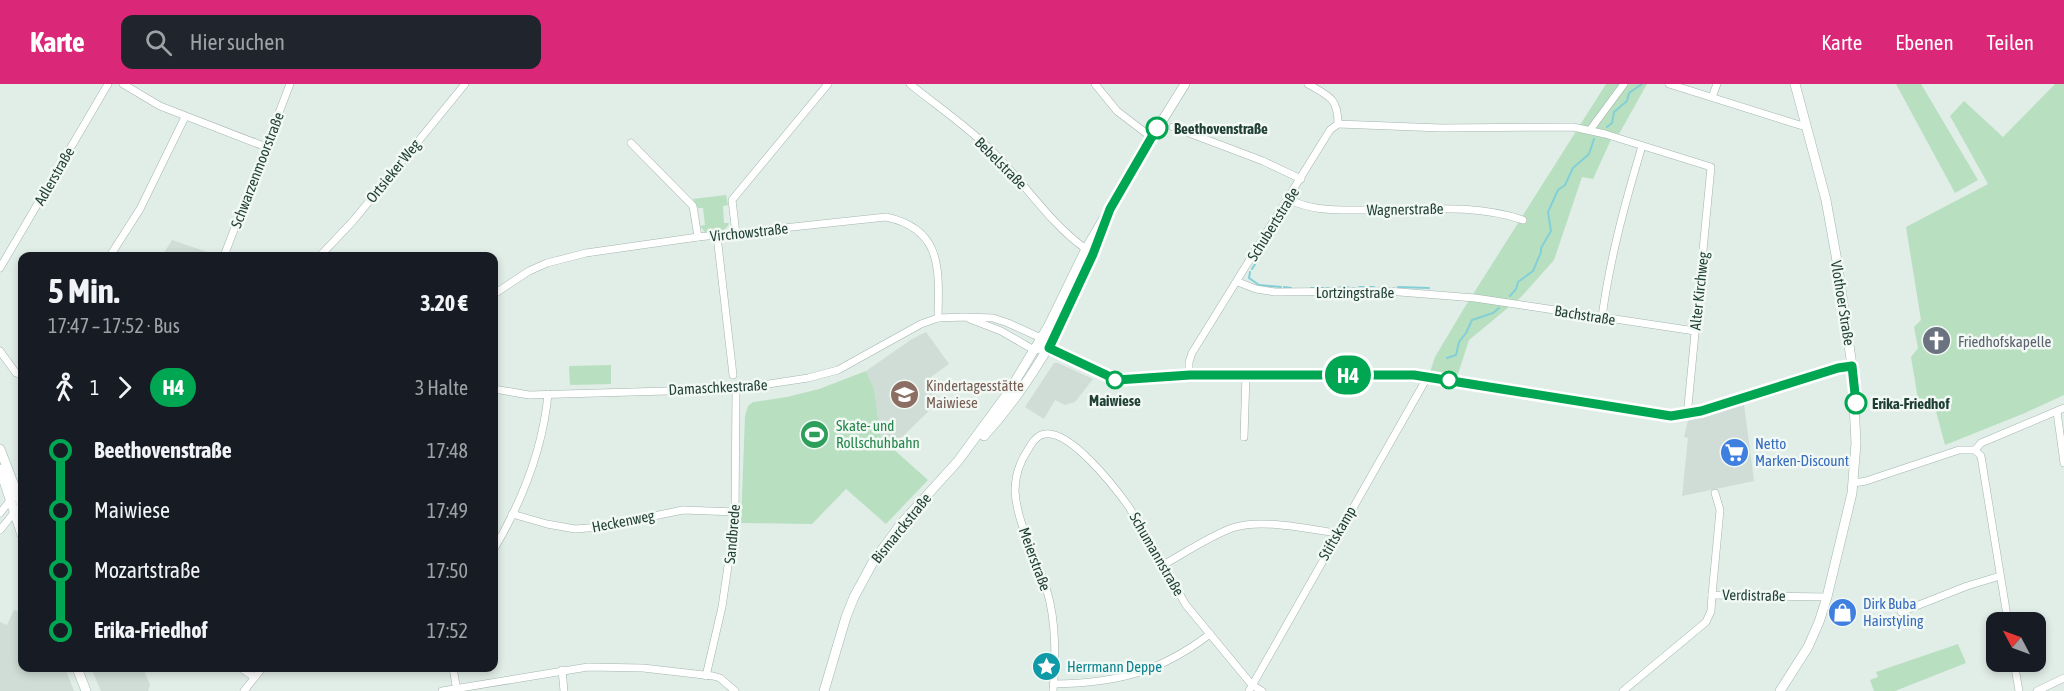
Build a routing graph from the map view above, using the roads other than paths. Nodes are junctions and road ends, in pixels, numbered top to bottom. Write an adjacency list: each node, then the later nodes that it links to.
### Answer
1 (108, 84): 35 (street, Adlerstraße)
2 (123, 84): 15 (street)
3 (290, 84): 23 (street, Schwarzenmoorstraße)
4 (465, 84): 34 (street, Ortsieker Weg)
5 (828, 84): 28 (street)
6 (910, 84): 31 (street, Bebelstraße)
7 (1095, 84): 20 (street)
8 (1185, 84): 20 (main road, Bismarckstraße)
9 (1308, 84): 16 (street)
10 (1624, 84): 19 (street)
11 (1669, 84): 14 (street)
12 (1717, 84): 14 (street)
13 (1795, 84): 18 (main road, Vlothoer Straße)
14 (1712, 97): 18 (street)
15 (185, 117): 23 (street); 32 (street)
16 (1338, 124): 19 (street); 24 (street, Schubertstraße)
17 (1173, 127): 24 (street)
18 (1806, 127): 47 (main road, Vlothoer Straße)
19 (1586, 129): 22 (street)
20 (1151, 137): 26 (main road, Bismarckstraße)
21 (631, 144): 30 (street)
22 (1642, 146): 40 (street); 42 (street, Alter Kirchweg)
23 (266, 147): 33 (street, Schwarzenmoorstraße)
24 (1301, 179): 25 (street, Schubertstraße)
25 (1288, 200): 27 (street, Wagnerstraße); 36 (street, Schubertstraße)
26 (1110, 209): 31 (main road, Bismarckstraße); 44 (main road, Bismarckstraße)
27 (1523, 220)
28 (736, 234): 29 (street, Virchowstraße); 41 (street, Virchowstraße)
29 (717, 236): 30 (street, Virchowstraße); 49 (street)
30 (698, 237): 37 (street, Virchowstraße)
31 (1086, 249): 43 (main road, Bismarckstraße)
32 (113, 252)
33 (226, 252)
34 (324, 252)
35 (0, 268)
36 (1238, 282): 38 (street, Lortzingstraße); 50 (street, Schubertstraße)
37 (498, 291)
38 (1475, 298): 40 (street, Bachstraße)
39 (965, 317): 41 (street, Damaschkestraße); 43 (street, Damaschkestraße); 45 (street, Damaschkestraße)
40 (1602, 317): 42 (street, Bachstraße)
41 (938, 318): 53 (street, Damaschkestraße)
42 (1695, 332): 57 (street, Alter Kirchweg)
43 (1041, 338): 44 (street); 45 (main road, Bismarckstraße)
44 (1049, 348): 45 (street); 50 (street); 62 (main road, Bismarckstraße)
45 (1034, 350): 62 (main road, Bismarckstraße)
46 (0, 351): 48 (street)
47 (1852, 366): 57 (street); 65 (main road, Vlothoer Straße)
48 (18, 374)
49 (733, 375)
50 (1190, 375): 51 (street)
51 (1246, 375): 52 (street); 59 (street)
52 (1428, 376): 57 (street); 73 (street, Stiftskamp)
53 (736, 388): 55 (street, Damaschkestraße); 69 (street, Sandbrede)
54 (498, 390): 55 (street, Damaschkestraße)
55 (548, 394): 71 (street)
56 (2060, 410): 61 (street); 63 (street)
57 (1689, 414)
58 (1041, 435): 75 (street, Schumannstraße); 92 (street, Meierstraße)
59 (1244, 436)
60 (0, 449): 67 (main road)
61 (1975, 450): 65 (street); 76 (street)
62 (958, 461): 101 (main road, Bismarckstraße)
63 (2064, 463)
64 (0, 469): 67 (main road)
65 (1854, 483): 78 (main road, Vlothoer Straße)
66 (1715, 493): 77 (street, Verdistraße)
67 (17, 494): 70 (street)
68 (18, 508): 72 (street)
69 (736, 512): 71 (street, Heckenweg); 88 (street, Sandbrede)
70 (0, 513)
71 (513, 514): 74 (street)
72 (0, 530)
73 (1337, 533): 75 (street); 93 (street, Stiftskamp)
74 (498, 542)
75 (1163, 565): 81 (street, Schumannstraße)
76 (2000, 576): 79 (street); 80 (street)
77 (1712, 595): 78 (street, Verdistraße); 103 (street)
78 (1827, 597): 104 (main road, Vlothoer Straße)
79 (1901, 612)
80 (2006, 612)
81 (1210, 634): 92 (street); 93 (street, Schumannstraße)
82 (562, 670): 88 (street); 94 (street); 98 (street)
83 (79, 672): 95 (main road)
84 (247, 672): 89 (street)
85 (258, 672): 89 (street)
86 (454, 672): 94 (street)
87 (2016, 672): 105 (street)
88 (706, 676): 91 (street)
89 (254, 677): 96 (street)
90 (2064, 678): 106 (street)
91 (727, 684): 99 (street); 100 (street)
92 (1053, 688)
93 (1250, 688): 102 (street, Schumannstraße)
94 (457, 689): 97 (street)
95 (86, 691)
96 (244, 691)
97 (442, 691)
98 (564, 691)
99 (720, 691)
100 (735, 691)
101 (822, 691)
102 (1262, 691)
103 (1623, 691)
104 (1780, 691)
105 (2019, 691)
106 (2037, 691)

